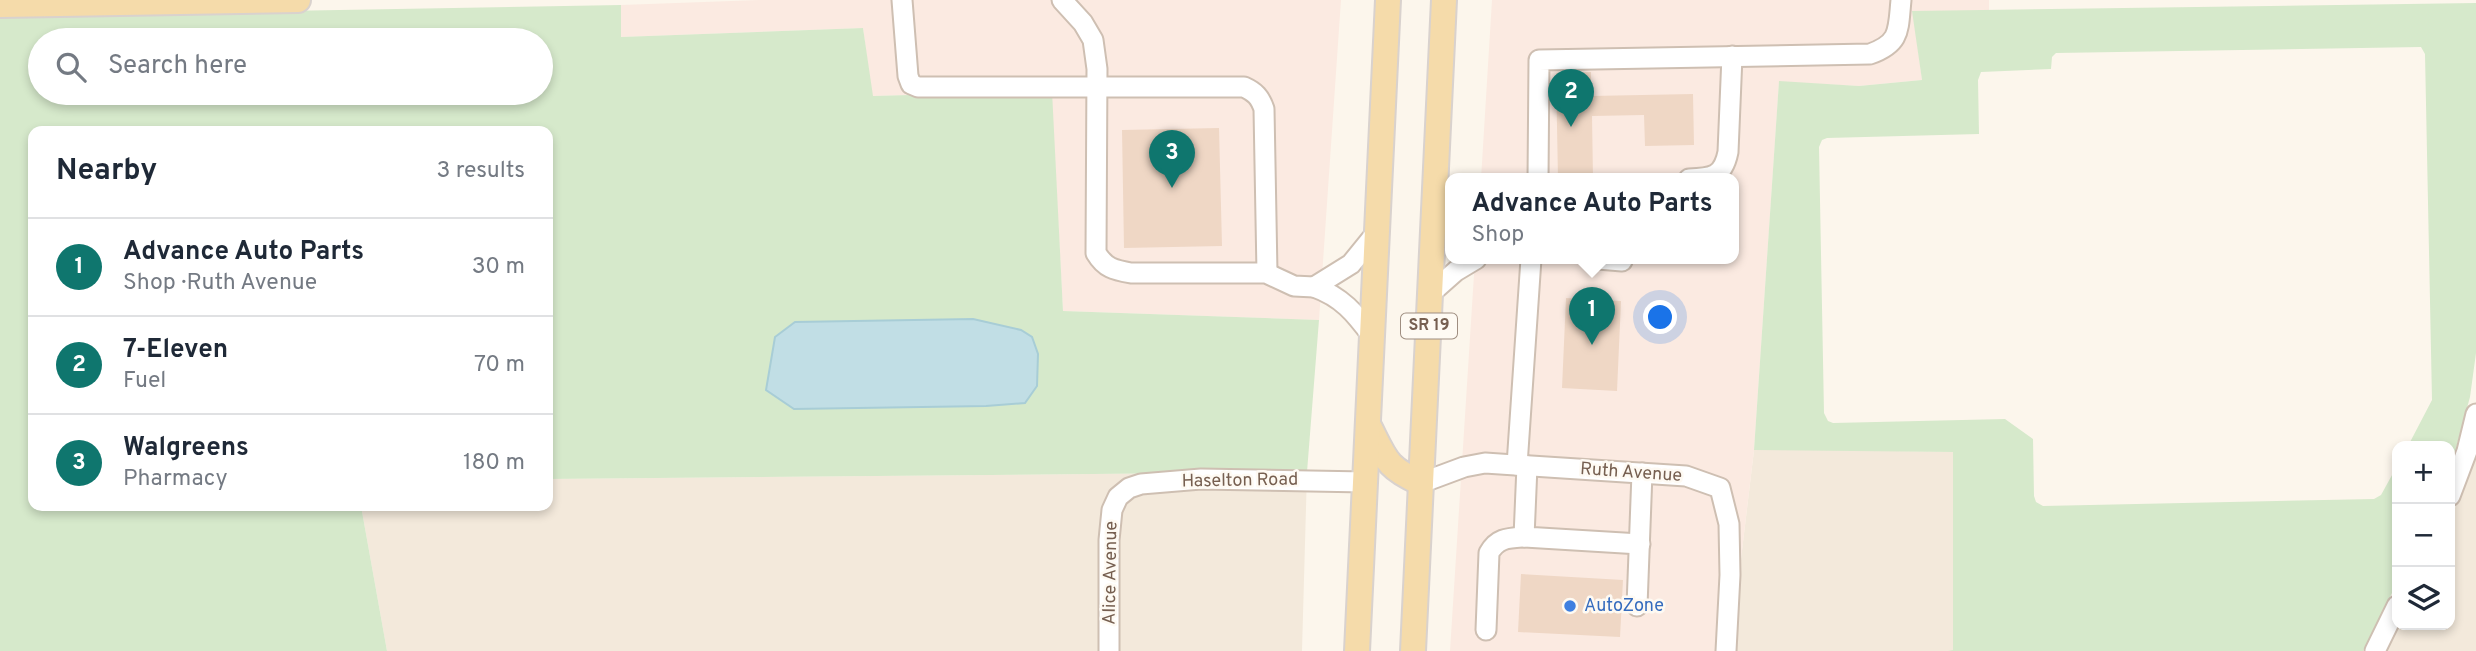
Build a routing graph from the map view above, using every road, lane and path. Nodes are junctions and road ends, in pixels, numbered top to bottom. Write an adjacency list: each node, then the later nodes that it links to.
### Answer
1 (298, 0): 7 (main road)
2 (902, 0): 9 (street)
3 (1062, 0): 9 (street)
4 (1388, 0): 13 (main road)
5 (1444, 0): 12 (main road, SR 19)
6 (1901, 0): 8 (street)
7 (0, 5)
8 (1732, 56): 10 (street); 11 (street)
9 (1098, 86): 16 (street); 16 (street)
10 (1538, 173)
11 (1717, 173)
12 (1442, 210): 18 (main road, SR 19)
13 (1377, 232): 17 (street); 19 (main road)
14 (1468, 264): 18 (street)
15 (1531, 264): 22 (street)
16 (1266, 273): 17 (street)
17 (1314, 287): 19 (street)
18 (1430, 294): 25 (main road, SR 19)
19 (1372, 336): 21 (main road)
20 (2476, 414): 26 (street)
21 (1368, 424): 24 (main road); 25 (main road)
22 (1522, 466): 23 (street, Ruth Avenue); 25 (street, Ruth Avenue); 28 (street)
23 (1642, 473): 29 (street); 36 (street, Ruth Avenue)
24 (1366, 482): 27 (street, Haselton Road); 34 (main road)
25 (1421, 483): 35 (main road, SR 19)
26 (2455, 483)
27 (1118, 497): 33 (street, Alice Avenue)
28 (1524, 537): 29 (street); 32 (street)
29 (1640, 544): 30 (street)
30 (1637, 606)
31 (2392, 616): 37 (street)
32 (1486, 630)
33 (1110, 651)
34 (1357, 651)
35 (1413, 651)
36 (1726, 651)
37 (2375, 651)

